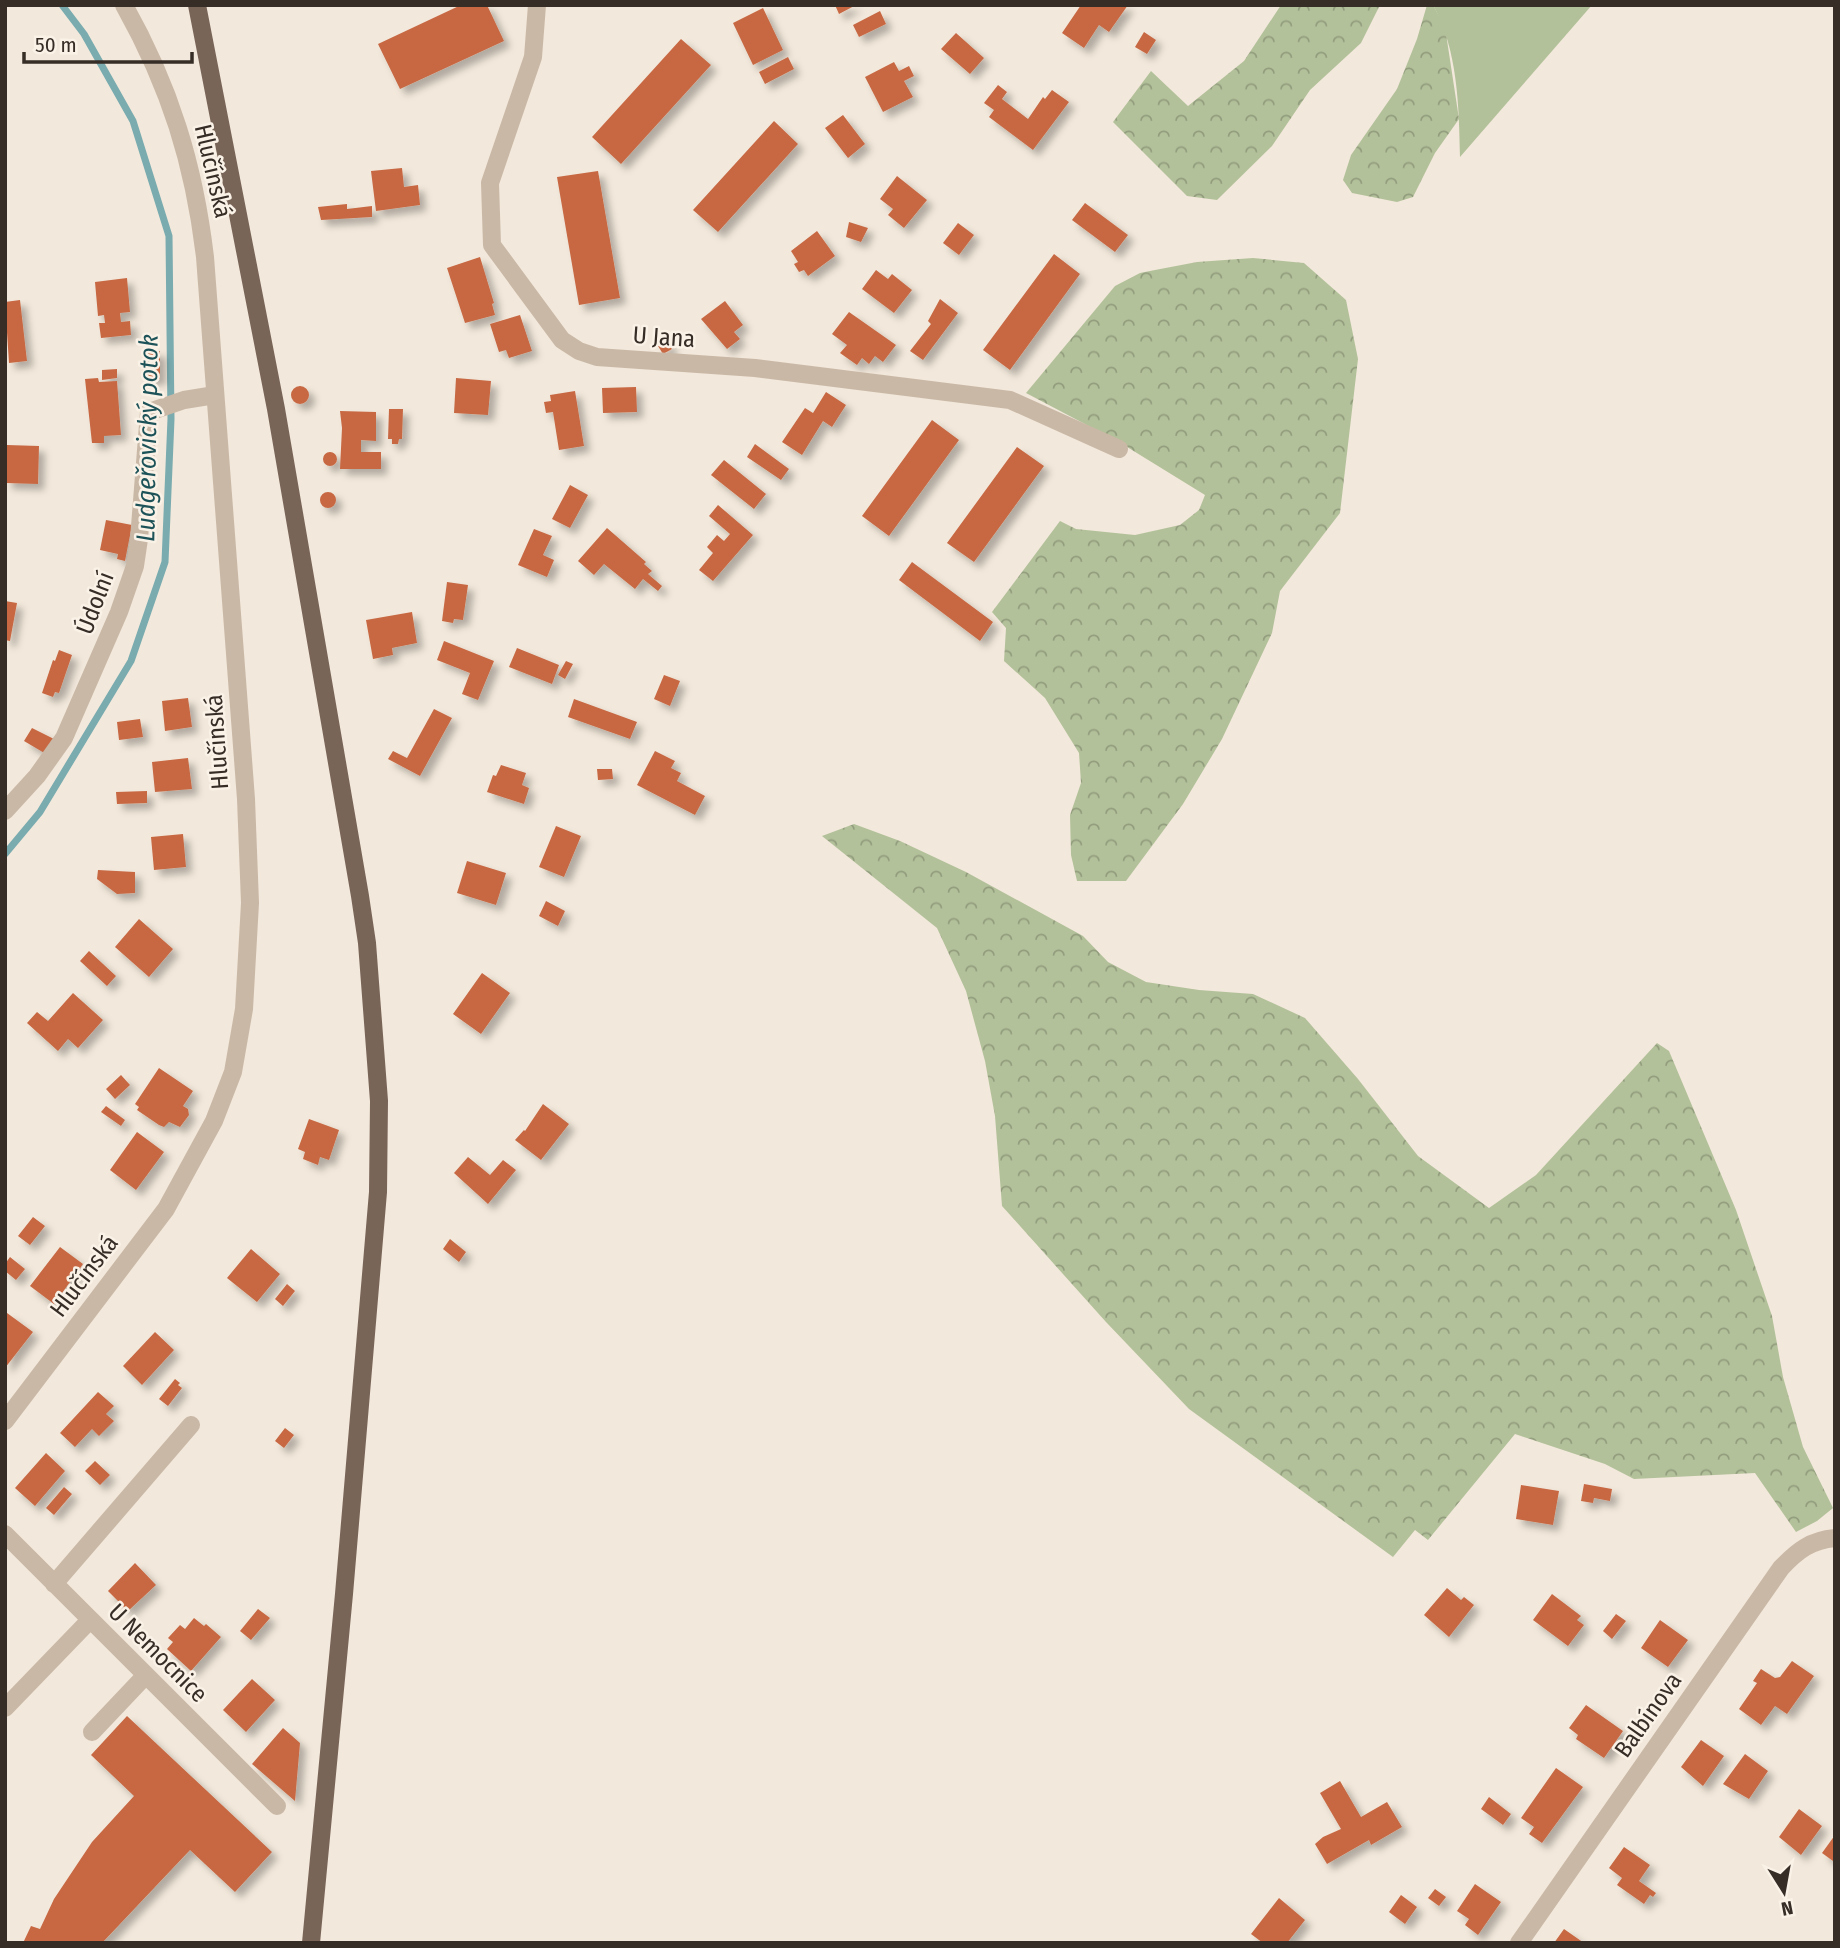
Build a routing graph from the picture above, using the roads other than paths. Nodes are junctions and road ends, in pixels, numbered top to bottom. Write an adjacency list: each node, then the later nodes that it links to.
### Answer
1 (124, 5): 4 (street, Hlučínská)
2 (197, 5): 17 (main road)
3 (537, 5): 5 (street, U Jana)
4 (215, 395): 6 (street, Údolní); 7 (street, Hlučínská)
5 (1119, 449)
6 (5, 811)
7 (5, 1421)
8 (191, 1425): 11 (street)
9 (5, 1534): 11 (street, U Nemocnice)
10 (1835, 1538): 18 (street, Balbínova)
11 (54, 1584): 12 (street, U Nemocnice)
12 (90, 1620): 13 (street, U Nemocnice); 14 (street)
13 (145, 1676): 15 (street); 16 (street, U Nemocnice)
14 (5, 1708)
15 (92, 1732)
16 (277, 1805)
17 (311, 1943)
18 (1519, 1943)

